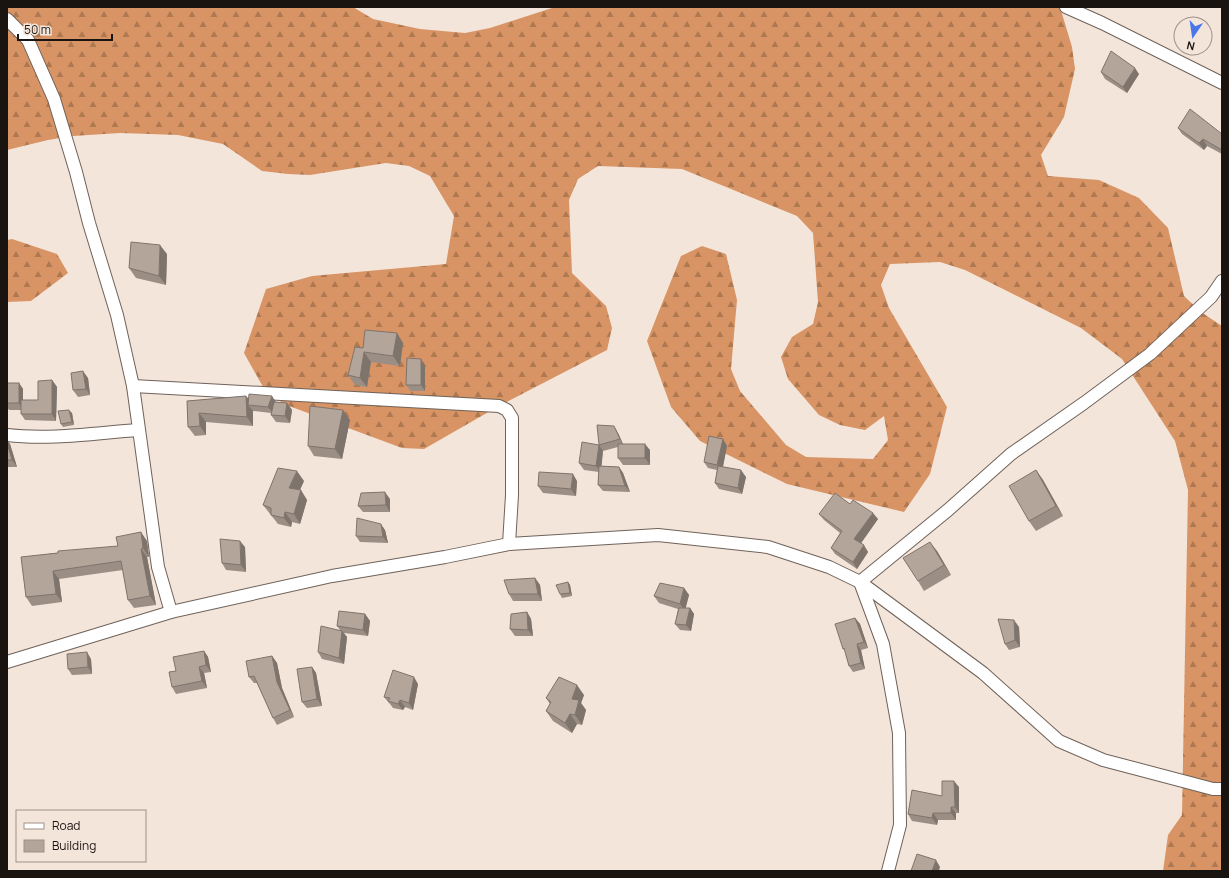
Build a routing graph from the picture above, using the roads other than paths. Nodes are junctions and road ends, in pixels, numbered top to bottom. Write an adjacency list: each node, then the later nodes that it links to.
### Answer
1 (1066, 7): 3 (street)
2 (7, 19): 5 (street)
3 (1222, 83)
4 (1222, 281): 9 (street)
5 (133, 386): 6 (street); 8 (street)
6 (138, 430): 7 (street); 10 (street)
7 (7, 435)
8 (509, 544): 9 (street); 10 (street)
9 (860, 582): 12 (street); 13 (street)
10 (171, 612): 11 (street)
11 (7, 662)
12 (1222, 789)
13 (888, 871)

